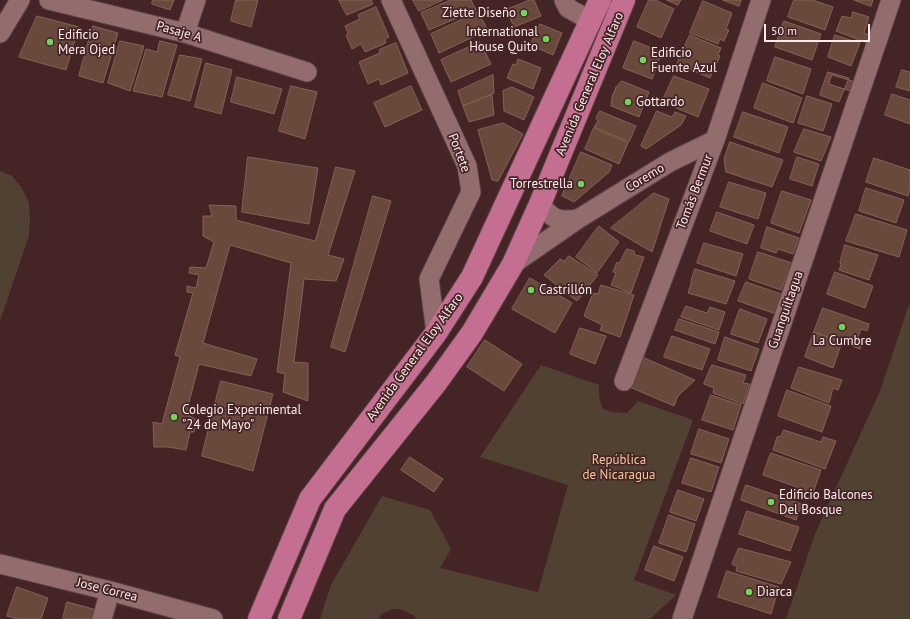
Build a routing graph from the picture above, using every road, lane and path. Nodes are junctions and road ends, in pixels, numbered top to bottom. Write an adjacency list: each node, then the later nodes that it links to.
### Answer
1 (20, 0): 11 (street)
2 (49, 0): 12 (street, Pasaje A)
3 (196, 0): 12 (street)
4 (391, 0): 18 (street, Portete)
5 (564, 0): 10 (street)
6 (600, 0): 10 (main road, Avenida General Eloy Alfaro)
7 (624, 0): 15 (main road, Avenida General Eloy Alfaro)
8 (761, 0): 14 (street, Tomás Bermur)
9 (891, 0): 22 (street, Guanguiltagua)
10 (591, 20): 18 (main road, Avenida General Eloy Alfaro)
11 (0, 33)
12 (185, 33): 13 (street, Pasaje A)
13 (307, 72)
14 (715, 140): 16 (street, Coremo); 19 (street, Tomás Bermur)
15 (540, 204): 16 (street); 17 (main road, Avenida General Eloy Alfaro)
16 (578, 219): 17 (street, Coremo)
17 (513, 264): 26 (main road, Avenida General Eloy Alfaro)
18 (436, 333): 25 (main road, Avenida General Eloy Alfaro)
19 (624, 381)
20 (0, 564): 21 (street, Jose Correa)
21 (110, 590): 23 (street); 24 (street, Jose Correa)
22 (689, 597): 27 (street); 28 (street, Guanguiltagua)
23 (102, 619)
24 (213, 619)
25 (259, 619)
26 (289, 619)
27 (668, 619)
28 (682, 619)

